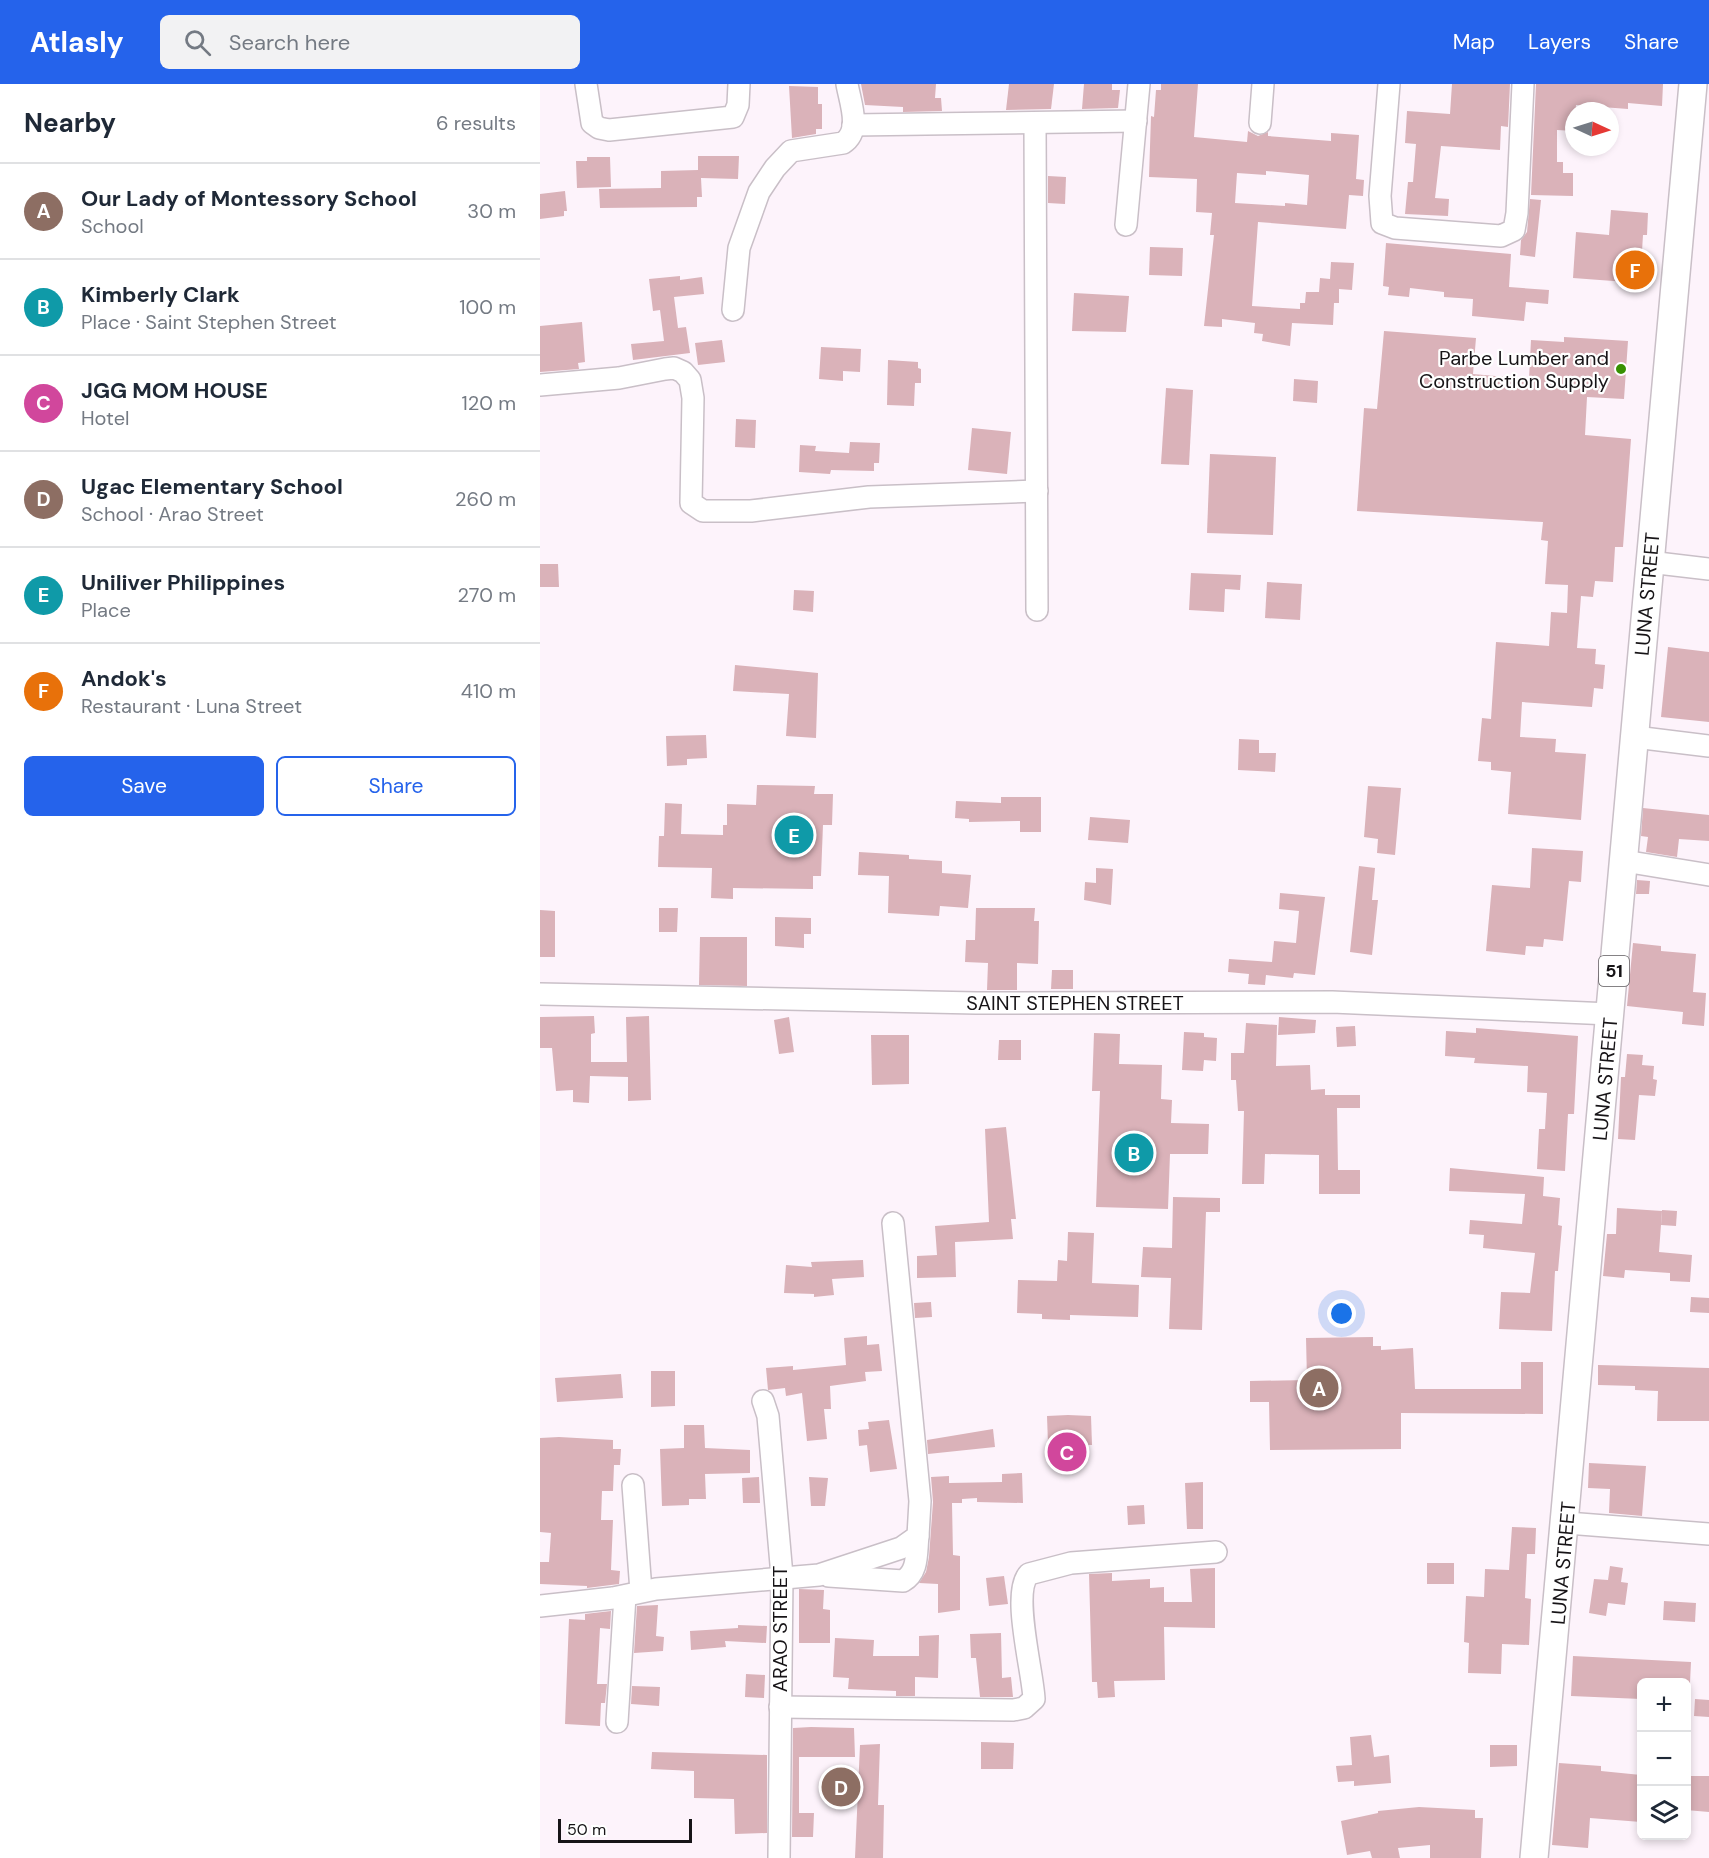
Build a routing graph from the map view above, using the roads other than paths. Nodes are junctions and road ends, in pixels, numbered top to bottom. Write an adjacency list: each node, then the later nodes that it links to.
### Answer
1 (586, 84): 2 (street)
2 (739, 84)
3 (847, 84): 12 (street)
4 (1139, 84): 9 (street)
5 (1263, 84): 10 (street)
6 (1389, 84): 7 (street)
7 (1523, 84)
8 (1694, 84): 17 (main road, LUNA STREET / 51)
9 (1136, 122): 11 (street); 13 (street)
10 (1260, 123)
11 (1035, 124): 12 (street); 16 (street)
12 (853, 125): 14 (street)
13 (1126, 225)
14 (734, 310)
15 (540, 385): 16 (street)
16 (1037, 491): 19 (street)
17 (1649, 562): 18 (street); 20 (main road, LUNA STREET / 51)
18 (1709, 569)
19 (1037, 610)
20 (1635, 737): 21 (street); 22 (main road, LUNA STREET / 51)
21 (1709, 746)
22 (1624, 861): 23 (street); 25 (main road, LUNA STREET / 51)
23 (1709, 875)
24 (540, 994): 25 (street, SAINT STEPHEN STREET)
25 (1611, 1014): 29 (main road, LUNA STREET / 51)
26 (893, 1223): 31 (street)
27 (763, 1401): 34 (street, ARAO STREET)
28 (633, 1485): 35 (street)
29 (1567, 1523): 30 (street); 40 (main road, LUNA STREET / 51)
30 (1709, 1534)
31 (918, 1536): 33 (street); 33 (street)
32 (1216, 1552): 37 (street)
33 (819, 1575): 34 (street)
34 (782, 1576): 35 (street); 37 (street, ARAO STREET)
35 (633, 1593): 36 (street); 38 (street)
36 (540, 1606)
37 (780, 1707): 39 (street, ARAO STREET)
38 (617, 1722)
39 (779, 1858)
40 (1534, 1858)

